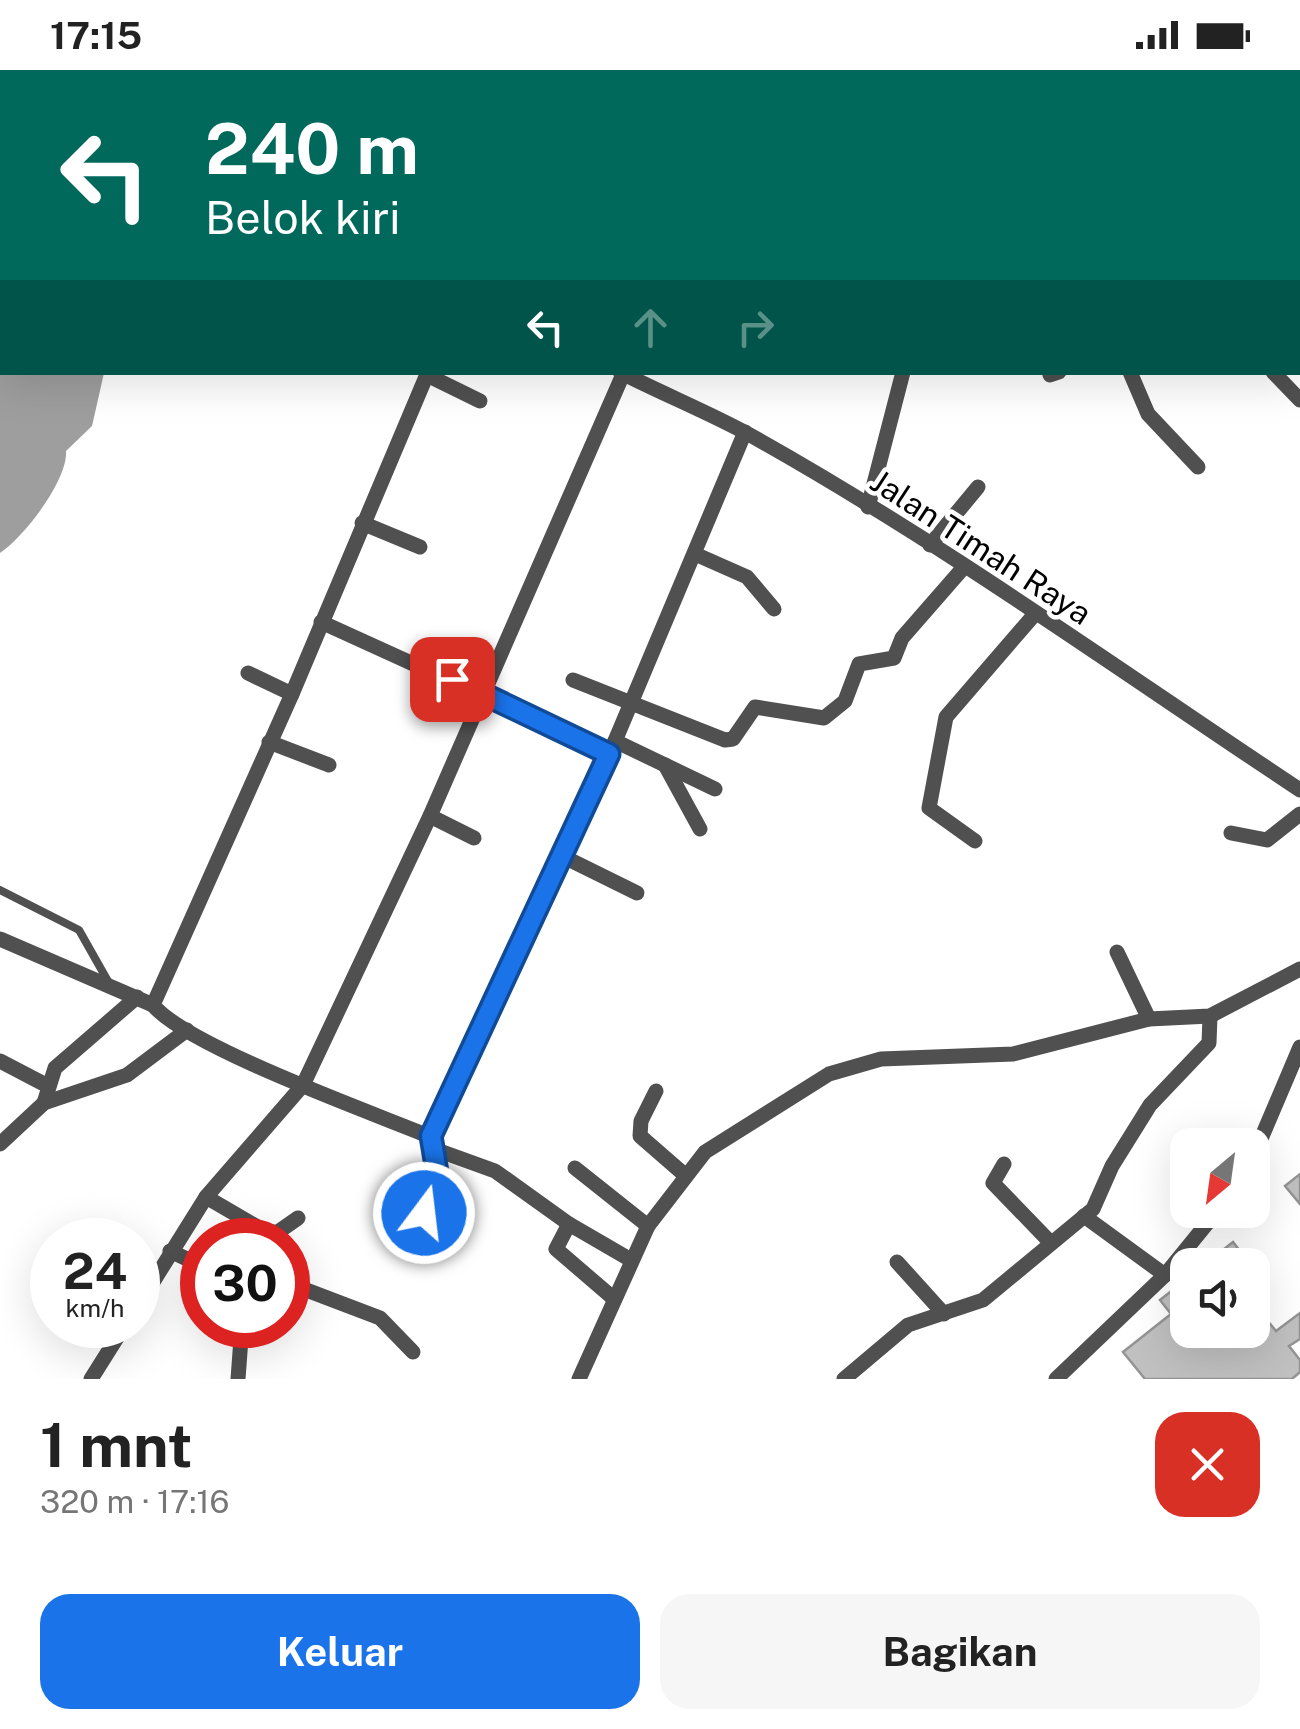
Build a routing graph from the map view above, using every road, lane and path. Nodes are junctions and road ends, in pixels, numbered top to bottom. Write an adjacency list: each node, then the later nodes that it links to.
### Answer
1 (428, 375): 14 (street)
2 (430, 375): 9 (street)
3 (622, 375): 24 (street)
4 (627, 375): 10 (street, Jalan Timah Raya)
5 (902, 375): 13 (street)
6 (1131, 375): 11 (street)
7 (1276, 375): 8 (street)
8 (1298, 395)
9 (480, 402)
10 (746, 432): 13 (street, Jalan Timah Raya); 17 (street)
11 (1198, 467)
12 (978, 487): 15 (street)
13 (868, 507): 15 (street, Jalan Timah Raya)
14 (362, 522): 16 (street); 21 (street)
15 (930, 544): 18 (street, Jalan Timah Raya)
16 (420, 547)
17 (695, 554): 19 (street); 26 (street)
18 (964, 566): 20 (street, Jalan Timah Raya); 26 (street)
19 (774, 609)
20 (1034, 615): 32 (street, Jalan Timah Raya); 38 (street)
21 (322, 622): 24 (street); 25 (street)
22 (248, 673): 25 (street)
23 (573, 680): 26 (street)
24 (484, 693): 28 (street); 34 (street)
25 (292, 694): 27 (street)
26 (630, 706): 28 (street)
27 (269, 742): 29 (street); 47 (street)
28 (612, 747): 30 (street); 39 (street)
29 (329, 764)
30 (664, 765): 31 (street); 35 (street)
31 (715, 789)
32 (1300, 790)
33 (1300, 814): 36 (street)
34 (430, 816): 37 (street); 54 (street)
35 (700, 829)
36 (1231, 834)
37 (474, 838)
38 (974, 841)
39 (562, 856): 41 (street); 59 (street)
40 (0, 890): 45 (lane)
41 (637, 893)
42 (0, 939): 45 (street)
43 (1117, 952): 49 (street)
44 (1300, 969): 48 (street)
45 (110, 983): 46 (street)
46 (137, 997): 47 (street); 53 (street)
47 (152, 1005): 50 (street)
48 (1210, 1016): 49 (street); 64 (street)
49 (1150, 1019): 62 (street)
50 (188, 1030): 54 (street); 56 (street)
51 (1300, 1047): 57 (street)
52 (0, 1061): 53 (street)
53 (46, 1084): 56 (street)
54 (304, 1085): 59 (street); 63 (street)
55 (656, 1091): 62 (street)
56 (44, 1102): 58 (street)
57 (1266, 1128)
58 (0, 1144)
59 (434, 1144): 66 (street); 69 (street)
60 (1004, 1164): 70 (street)
61 (575, 1168): 67 (street)
62 (686, 1176): 67 (street)
63 (206, 1197): 65 (street); 71 (street)
64 (1084, 1216): 70 (street); 76 (street)
65 (242, 1218)
66 (569, 1224): 73 (street); 78 (street)
67 (648, 1226): 73 (street)
68 (1203, 1228): 76 (street)
69 (419, 1240)
70 (1050, 1242): 79 (street)
71 (170, 1251): 72 (street); 75 (street)
72 (180, 1256)
73 (631, 1260): 78 (street)
74 (897, 1262): 79 (street)
75 (160, 1268)
76 (1165, 1275): 87 (street)
77 (310, 1291): 82 (street)
78 (612, 1298): 85 (street)
79 (944, 1314): 86 (street)
80 (111, 1348): 83 (street)
81 (240, 1348): 84 (street)
82 (413, 1352)
83 (91, 1379)
84 (238, 1379)
85 (578, 1379)
86 (844, 1379)
87 (1056, 1379)

